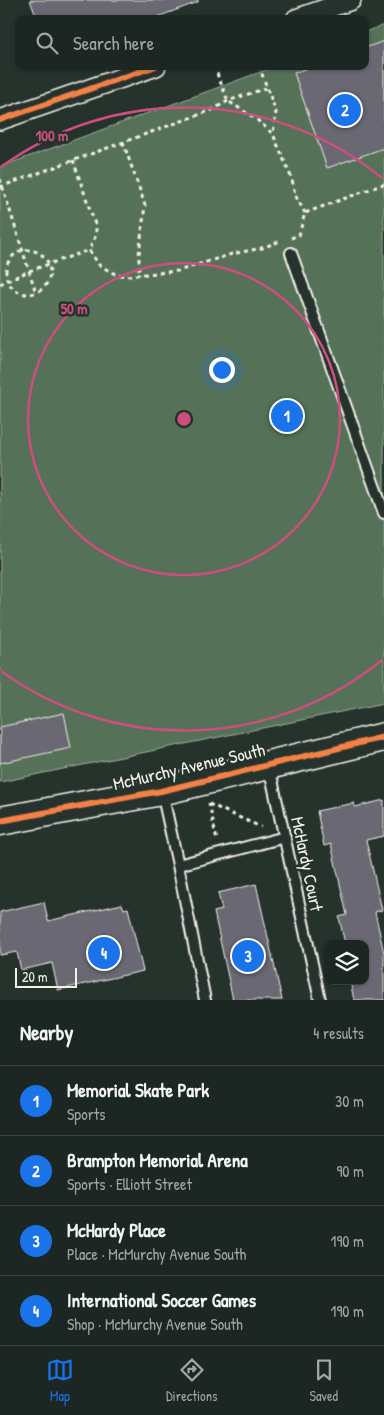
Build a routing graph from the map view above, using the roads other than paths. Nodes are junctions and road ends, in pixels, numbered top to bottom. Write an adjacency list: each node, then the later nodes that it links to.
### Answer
1 (351, 0): 2 (street)
2 (308, 15)
3 (144, 70): 4 (street)
4 (0, 120)
5 (291, 253): 6 (lane)
6 (384, 514)
7 (384, 737): 8 (street, McMurchy Avenue South)
8 (269, 765): 9 (street, McMurchy Avenue South); 11 (lane, McHardy Court)
9 (162, 791): 10 (street, McMurchy Avenue South); 12 (lane)
10 (0, 821)
11 (284, 837): 12 (lane); 14 (lane, McHardy Court)
12 (178, 865): 13 (lane)
13 (206, 1000)
14 (320, 1000)

